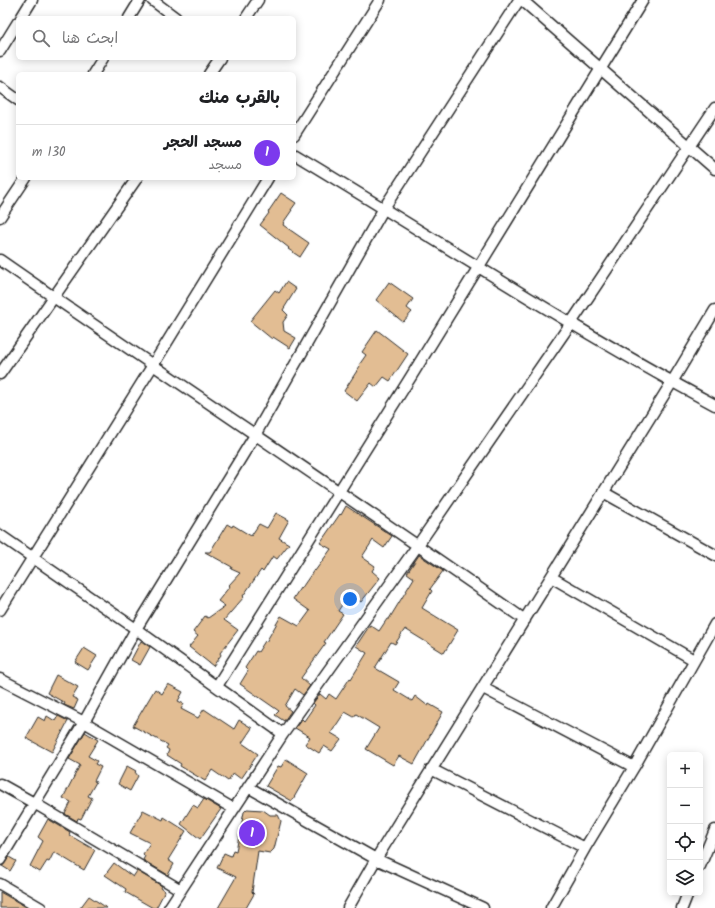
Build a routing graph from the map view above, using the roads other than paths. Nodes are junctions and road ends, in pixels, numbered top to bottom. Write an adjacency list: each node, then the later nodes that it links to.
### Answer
1 (32, 0): 9 (street)
2 (140, 0): 10 (street)
3 (152, 0): 11 (street)
4 (258, 0): 12 (street)
5 (380, 0): 23 (street)
6 (519, 0): 30 (street)
7 (522, 0): 17 (street)
8 (643, 0): 17 (street)
9 (21, 16)
10 (130, 16)
11 (173, 16)
12 (247, 16)
13 (16, 25): 14 (street)
14 (0, 51)
15 (103, 60): 18 (street)
16 (219, 60): 19 (street)
17 (601, 69): 24 (street); 33 (street)
18 (94, 72)
19 (210, 72)
20 (0, 86): 21 (street)
21 (16, 98)
22 (715, 108): 24 (street)
23 (296, 132)
24 (689, 146): 26 (street); 36 (street)
25 (296, 155): 30 (street)
26 (715, 169)
27 (25, 180): 31 (street)
28 (136, 180): 34 (street)
29 (267, 180): 37 (street)
30 (384, 208): 33 (street); 41 (street)
31 (0, 217)
32 (0, 260): 34 (street)
33 (479, 266): 36 (street); 42 (street)
34 (54, 298): 37 (street); 38 (street)
35 (715, 310): 39 (street)
36 (571, 323): 39 (street); 45 (street)
37 (153, 365): 41 (street); 47 (street)
38 (0, 374)
39 (672, 382): 40 (street); 43 (street)
40 (715, 405)
41 (255, 435): 42 (street); 52 (street)
42 (339, 492): 45 (street); 55 (street)
43 (603, 492): 46 (street); 48 (street)
44 (0, 536): 47 (street)
45 (418, 545): 50 (street); 58 (street)
46 (715, 555)
47 (33, 559): 49 (street); 52 (street)
48 (551, 577): 50 (street); 53 (street)
49 (0, 610)
50 (525, 620): 56 (street)
51 (715, 624): 53 (street)
52 (136, 629): 55 (street); 57 (street)
53 (694, 660): 59 (street)
54 (0, 679): 57 (street)
55 (217, 686): 58 (street)
56 (483, 688): 59 (street); 60 (street)
57 (84, 722): 63 (street); 64 (street)
58 (283, 734): 62 (street)
59 (634, 767): 66 (street)
60 (431, 769): 66 (street); 67 (street)
61 (0, 784): 63 (street)
62 (248, 787): 64 (street); 67 (street)
63 (34, 802): 68 (street); 71 (street)
64 (234, 809): 71 (street)
65 (715, 830): 69 (street)
66 (585, 848): 77 (street)
67 (376, 859): 75 (street); 76 (street)
68 (0, 860)
69 (702, 860)
70 (0, 884): 73 (street)
71 (181, 890): 74 (street)
72 (687, 896): 78 (street)
73 (41, 908)
74 (169, 908)
75 (348, 908)
76 (483, 908)
77 (551, 908)
78 (682, 908)

